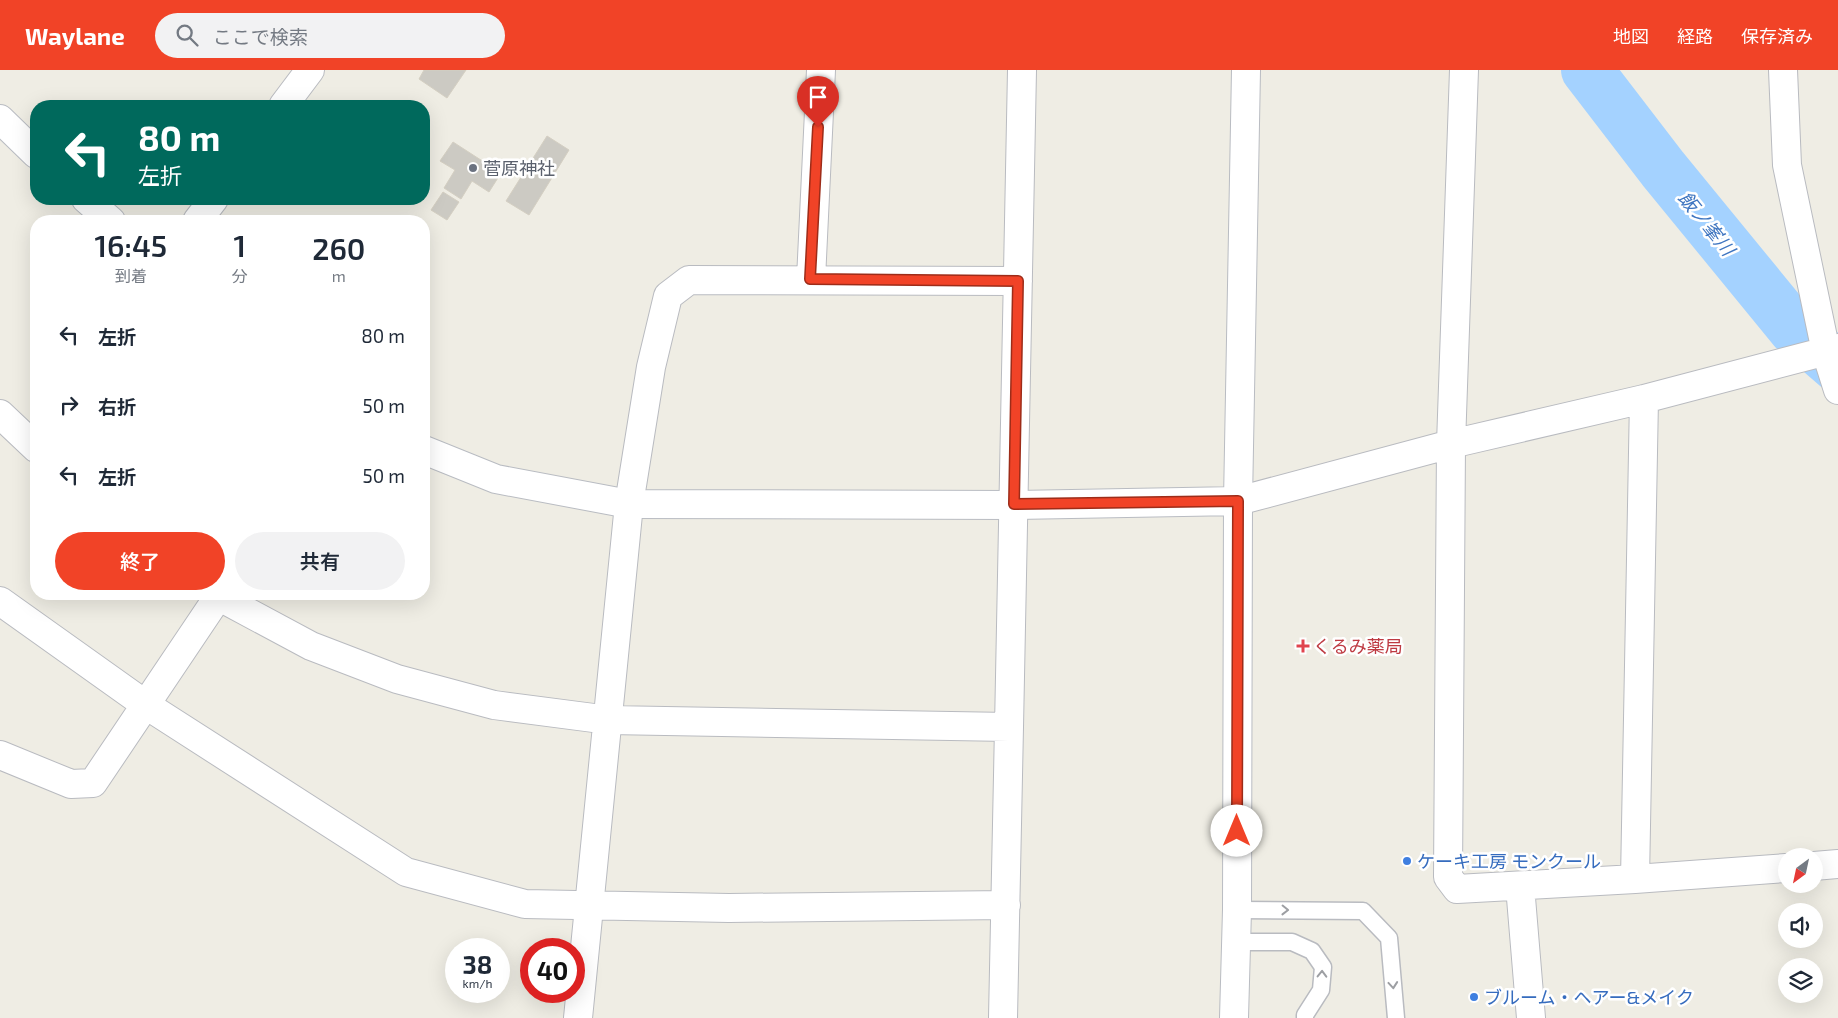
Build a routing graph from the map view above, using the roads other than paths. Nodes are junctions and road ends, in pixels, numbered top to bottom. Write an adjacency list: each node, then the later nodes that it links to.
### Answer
1 (310, 70): 7 (street)
2 (821, 70): 14 (street)
3 (1022, 70): 15 (street)
4 (1246, 70): 23 (street)
5 (1464, 70): 21 (street)
6 (1783, 70): 16 (street)
7 (288, 100)
8 (0, 119): 9 (street)
9 (30, 148)
10 (93, 205): 12 (street)
11 (209, 205): 13 (street)
12 (104, 215)
13 (202, 215)
14 (810, 279): 15 (street); 24 (street)
15 (1018, 281): 25 (street)
16 (1832, 350): 17 (street); 18 (street)
17 (1838, 390)
18 (1644, 399): 21 (street); 36 (street)
19 (0, 414): 20 (street)
20 (30, 442)
21 (1451, 444): 23 (street); 37 (street)
22 (430, 452): 24 (street)
23 (1238, 501): 25 (street); 40 (street)
24 (629, 504): 25 (street); 30 (street)
25 (1014, 504): 31 (street)
26 (213, 600): 29 (street)
27 (225, 600): 30 (street)
28 (0, 601): 29 (street)
29 (146, 705): 32 (street); 39 (street)
30 (609, 720): 31 (street); 39 (street)
31 (1009, 728): 38 (street)
32 (0, 755)
33 (1838, 864): 34 (street)
34 (1823, 865)
35 (1778, 869): 36 (street)
36 (1635, 880): 37 (street)
37 (1520, 886): 47 (street)
38 (1006, 904): 39 (street); 43 (street)
39 (589, 905): 42 (street)
40 (1237, 910): 41 (street); 46 (lane, one-way to 46)
41 (1236, 942): 44 (street); 45 (lane, one-way to 41)
42 (578, 1018)
43 (1003, 1018)
44 (1234, 1018)
45 (1305, 1018)
46 (1396, 1018)
47 (1531, 1018)

